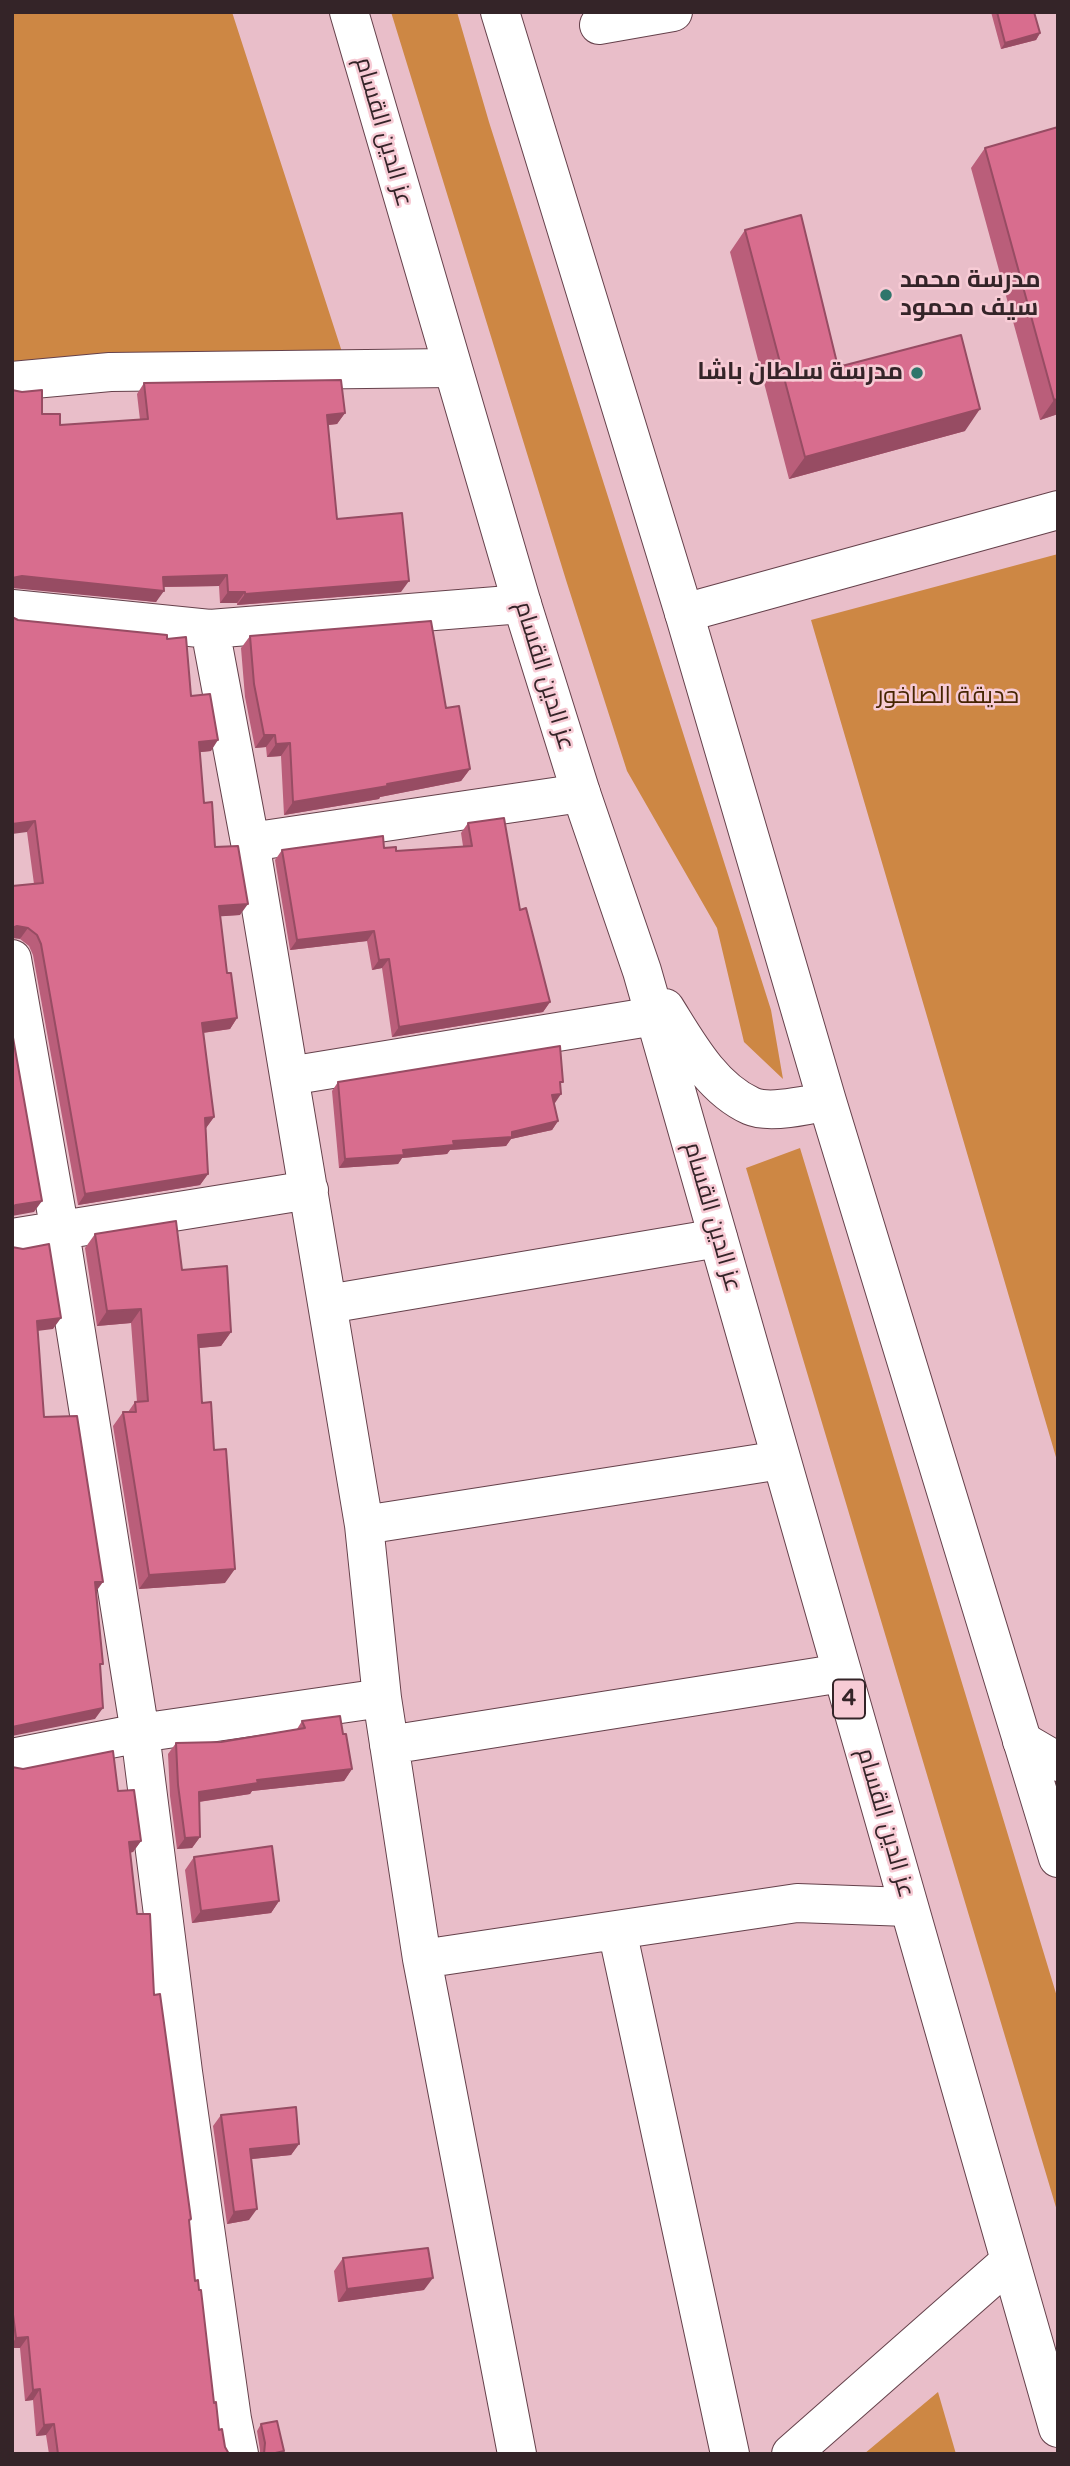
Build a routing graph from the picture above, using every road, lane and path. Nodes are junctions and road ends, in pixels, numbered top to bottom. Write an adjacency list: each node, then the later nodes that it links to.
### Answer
1 (349, 12): 5 (main road, عز الدين القسام)
2 (500, 12): 10 (main road)
3 (673, 12): 4 (main road)
4 (599, 25)
5 (452, 368): 6 (main road); 8 (main road, عز الدين القسام)
6 (12, 381)
7 (1058, 510): 10 (main road)
8 (522, 604): 11 (main road); 12 (main road, عز الدين القسام)
9 (12, 609): 11 (main road)
10 (684, 613): 18 (main road)
11 (210, 629): 13 (main road)
12 (581, 793): 13 (main road); 15 (main road, عز الدين القسام)
13 (250, 842): 17 (main road)
14 (12, 959): 20 (main road)
15 (642, 971): 16 (main road, عز الدين القسام / 4); 18 (main road)
16 (655, 1016): 17 (main road); 22 (main road, عز الدين القسام / 4)
17 (289, 1076): 19 (main road)
18 (827, 1101): 29 (main road)
19 (309, 1190): 20 (main road); 23 (main road)
20 (60, 1232): 21 (main road); 28 (main road)
21 (12, 1238)
22 (718, 1238): 23 (main road); 24 (main road, عز الدين القسام / 4)
23 (328, 1304): 25 (main road)
24 (781, 1460): 25 (main road); 26 (main road, عز الدين القسام / 4)
25 (364, 1525): 27 (main road)
26 (842, 1674): 30 (main road); 34 (main road, عز الدين القسام / 4)
27 (382, 1698): 28 (main road); 30 (main road)
28 (140, 1733): 31 (main road); 39 (main road)
29 (1022, 1741): 32 (main road); 33 (main road)
30 (389, 1745): 36 (main road)
31 (12, 1758)
32 (1058, 1762)
33 (1058, 1858)
34 (908, 1907): 35 (main road); 37 (main road, عز الدين القسام / 4)
35 (617, 1930): 36 (main road); 41 (main road)
36 (422, 1959): 40 (main road)
37 (1009, 2262): 38 (main road, عز الدين القسام / 4); 42 (main road)
38 (1058, 2428)
39 (239, 2454)
40 (517, 2454)
41 (730, 2454)
42 (791, 2454)

